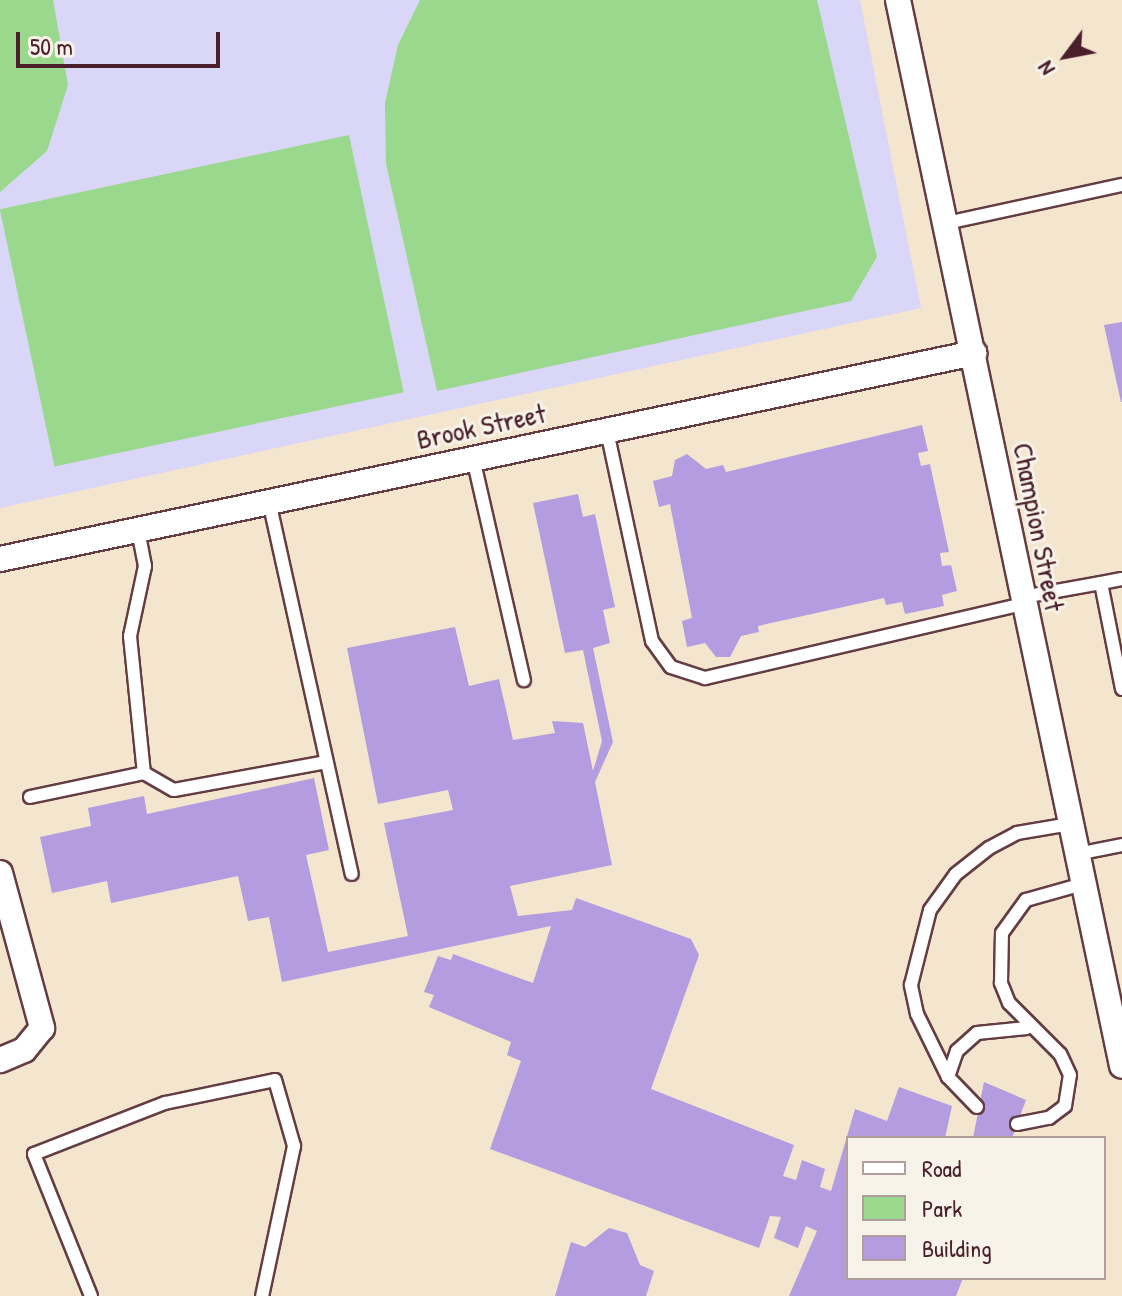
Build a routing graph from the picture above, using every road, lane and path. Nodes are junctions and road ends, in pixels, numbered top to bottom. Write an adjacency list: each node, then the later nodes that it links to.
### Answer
1 (898, 0): 3 (street, Champion Street)
2 (1122, 185): 3 (lane)
3 (946, 223): 4 (street, Champion Street)
4 (974, 353): 5 (street, Brook Street); 12 (street, Champion Street)
5 (607, 431): 6 (street, Brook Street); 12 (lane)
6 (473, 458): 7 (street, Brook Street); 13 (lane)
7 (269, 501): 8 (street, Brook Street); 15 (lane)
8 (138, 530): 9 (street, Brook Street); 16 (lane)
9 (0, 559)
10 (1122, 579): 11 (lane)
11 (1101, 583): 12 (lane); 14 (lane)
12 (1023, 601): 18 (street, Champion Street)
13 (524, 680)
14 (1122, 689)
15 (326, 762): 16 (lane); 22 (lane)
16 (144, 773): 17 (lane)
17 (30, 797)
18 (1070, 824): 20 (street, Champion Street); 27 (lane)
19 (1122, 845): 20 (lane)
20 (1077, 854): 23 (street, Champion Street)
21 (0, 873): 25 (street)
22 (352, 874)
23 (1083, 884): 24 (lane); 26 (street, Champion Street)
24 (1027, 1028): 27 (lane); 29 (lane)
25 (0, 1060)
26 (1122, 1066)
27 (948, 1077): 28 (lane)
28 (977, 1107)
29 (1017, 1124)
30 (91, 1296): 31 (lane)
31 (262, 1296)

